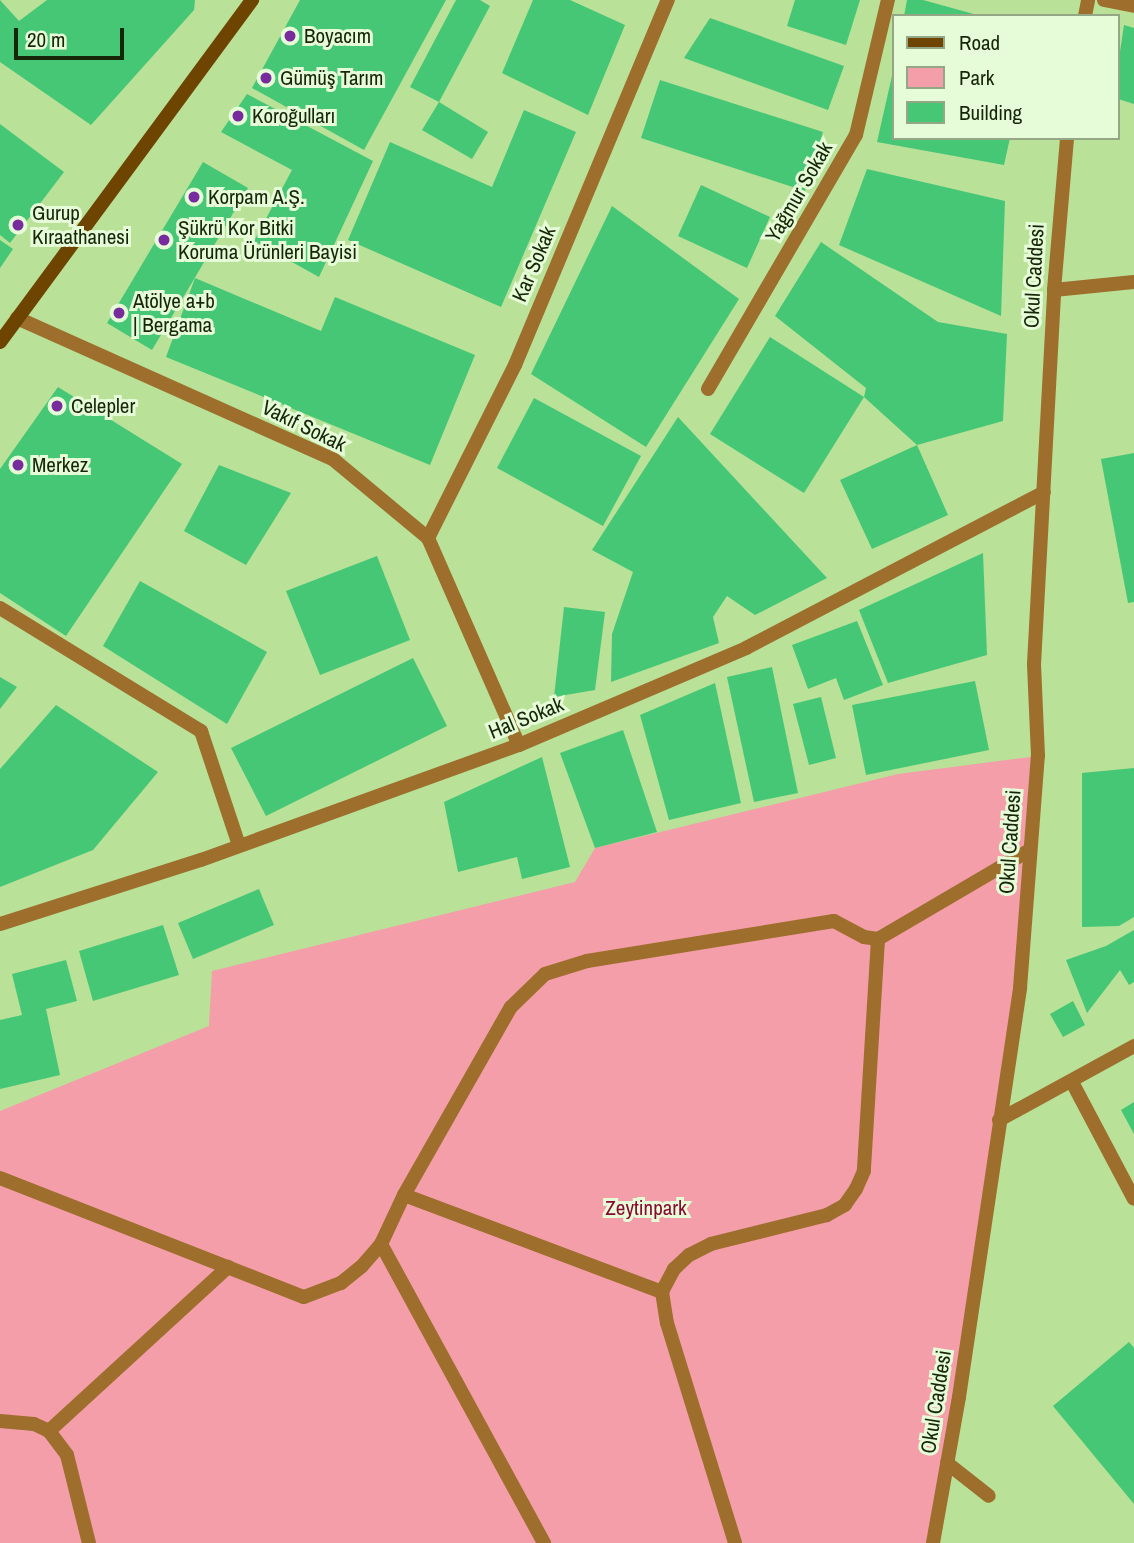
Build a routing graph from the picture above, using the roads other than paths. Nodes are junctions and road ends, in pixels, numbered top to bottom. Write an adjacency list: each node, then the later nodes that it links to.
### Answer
1 (252, 0): 9 (main road)
2 (668, 0): 13 (street, Kar Sokak)
3 (888, 0): 11 (street, Yağmur Sokak)
4 (1104, 0): 5 (street)
5 (1134, 6)
6 (1067, 140): 8 (street, Okul Caddesi)
7 (1134, 282): 8 (street)
8 (1054, 290): 12 (street, Okul Caddesi)
9 (17, 318): 10 (main road); 13 (street, Vakıf Sokak)
10 (0, 342)
11 (708, 389)
12 (1044, 492): 15 (street, Hal Sokak); 17 (street, Okul Caddesi)
13 (428, 538): 15 (street, Vakıf Sokak)
14 (0, 608): 16 (street)
15 (519, 745): 16 (street, Hal Sokak)
16 (239, 845): 18 (street, Hal Sokak)
17 (1030, 850): 19 (street); 22 (street, Okul Caddesi)
18 (0, 924)
19 (878, 939): 24 (street); 28 (street)
20 (1134, 1046): 21 (street)
21 (1072, 1082): 22 (street); 25 (street)
22 (999, 1120): 31 (street, Okul Caddesi)
23 (0, 1178): 27 (street)
24 (404, 1195): 26 (street); 28 (street)
25 (1134, 1199)
26 (381, 1244): 27 (street); 34 (street)
27 (228, 1267): 30 (street)
28 (662, 1292): 35 (street)
29 (0, 1422): 30 (street)
30 (49, 1431): 33 (street)
31 (947, 1463): 32 (street); 36 (street, Okul Caddesi)
32 (989, 1496)
33 (89, 1543)
34 (544, 1543)
35 (735, 1543)
36 (933, 1543)

